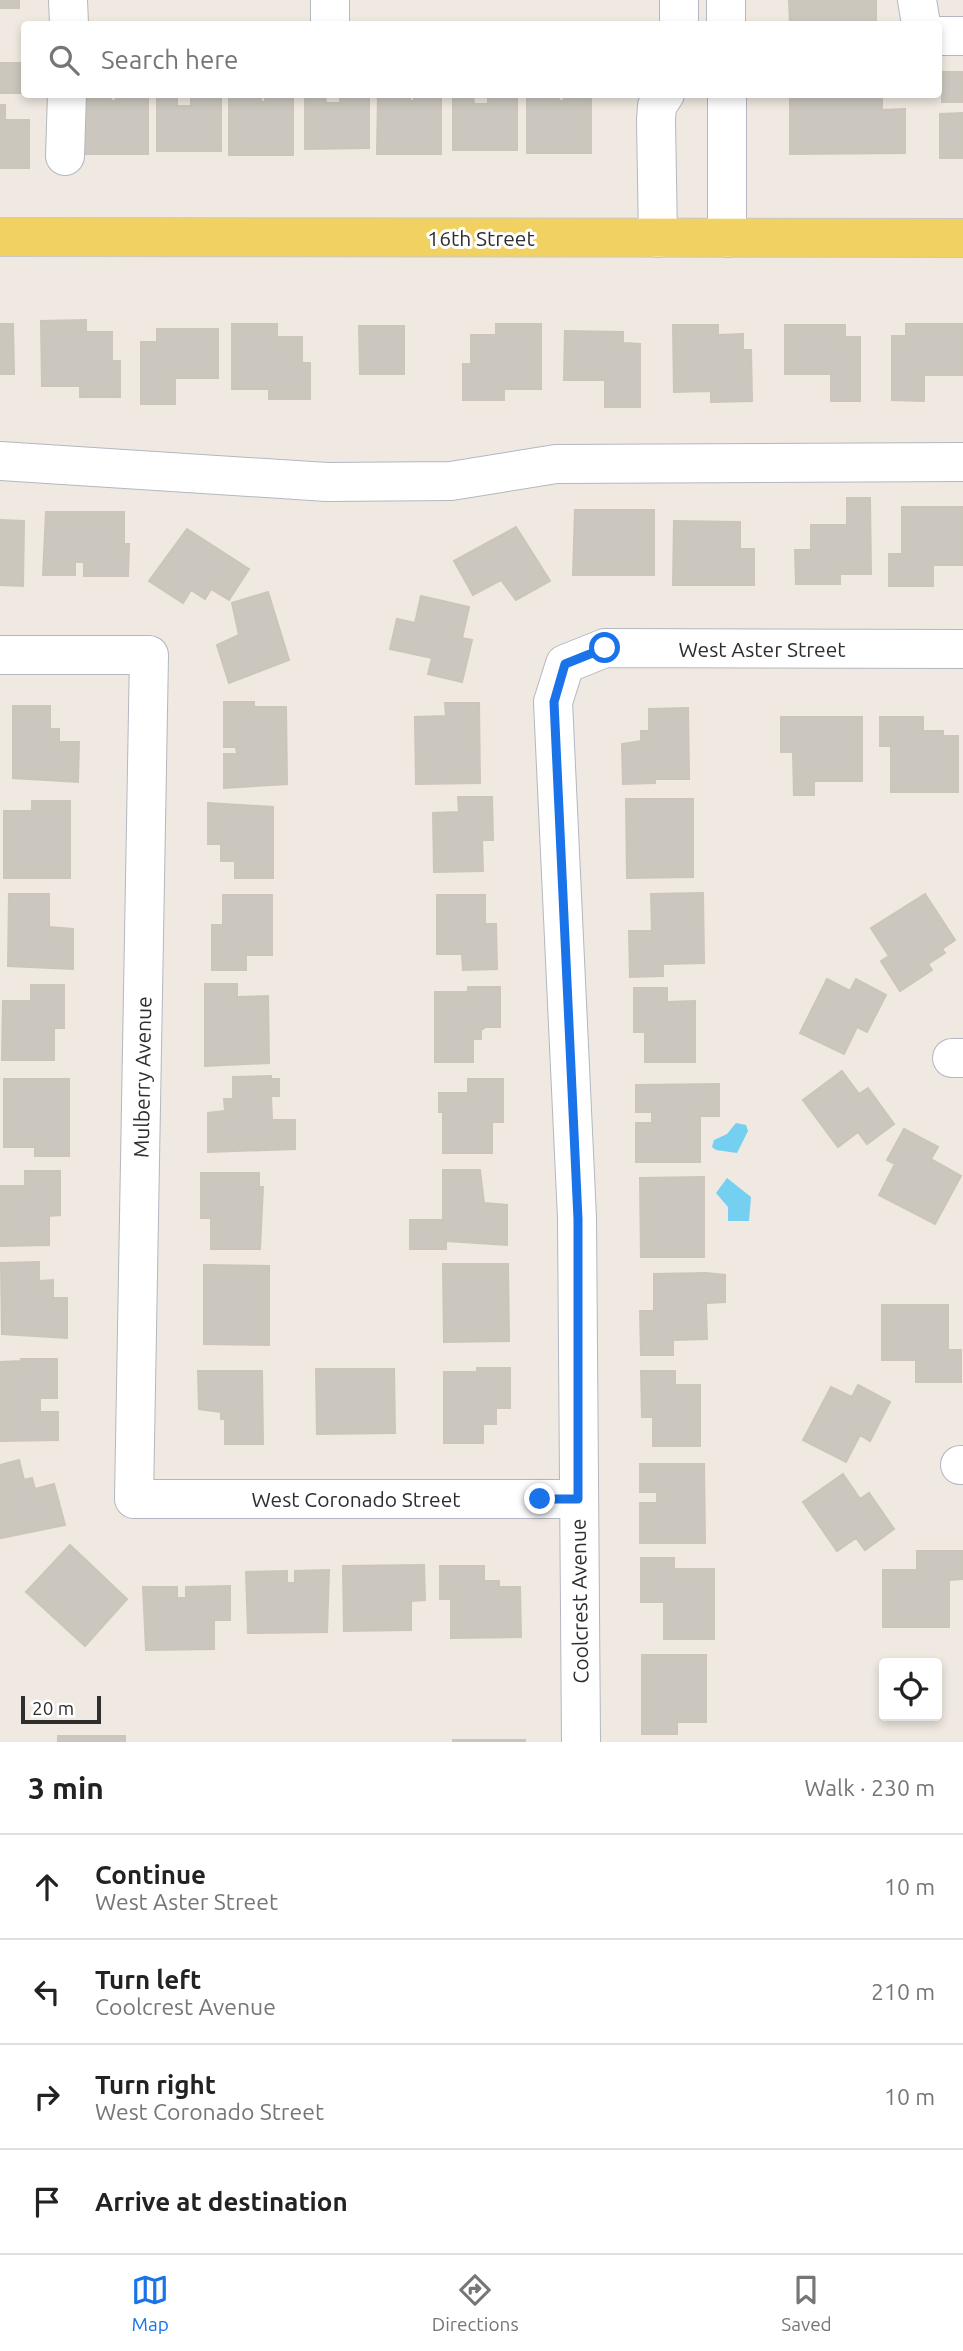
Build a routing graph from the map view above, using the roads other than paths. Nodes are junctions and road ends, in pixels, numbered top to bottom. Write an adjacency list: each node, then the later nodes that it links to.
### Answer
1 (68, 0): 6 (street)
2 (330, 0): 7 (street)
3 (679, 0): 8 (street)
4 (726, 0): 9 (street)
5 (917, 0): 10 (street)
6 (69, 21)
7 (330, 21)
8 (679, 21)
9 (726, 21)
10 (920, 21)
11 (942, 36): 12 (street)
12 (963, 36)
13 (67, 98): 16 (street)
14 (662, 98): 18 (street)
15 (727, 98): 19 (street)
16 (65, 156)
17 (0, 237): 18 (main road, 16th Street)
18 (658, 238): 19 (main road, 16th Street)
19 (727, 238): 20 (main road, 16th Street)
20 (963, 238)
21 (0, 461): 22 (street)
22 (963, 462)
23 (963, 649): 25 (street, West Aster Street)
24 (0, 655): 26 (street, Mulberry Avenue)
25 (565, 664): 27 (street, Coolcrest Avenue)
26 (134, 1499): 27 (street, West Coronado Street)
27 (578, 1499): 28 (street, Coolcrest Avenue)
28 (581, 1742)

